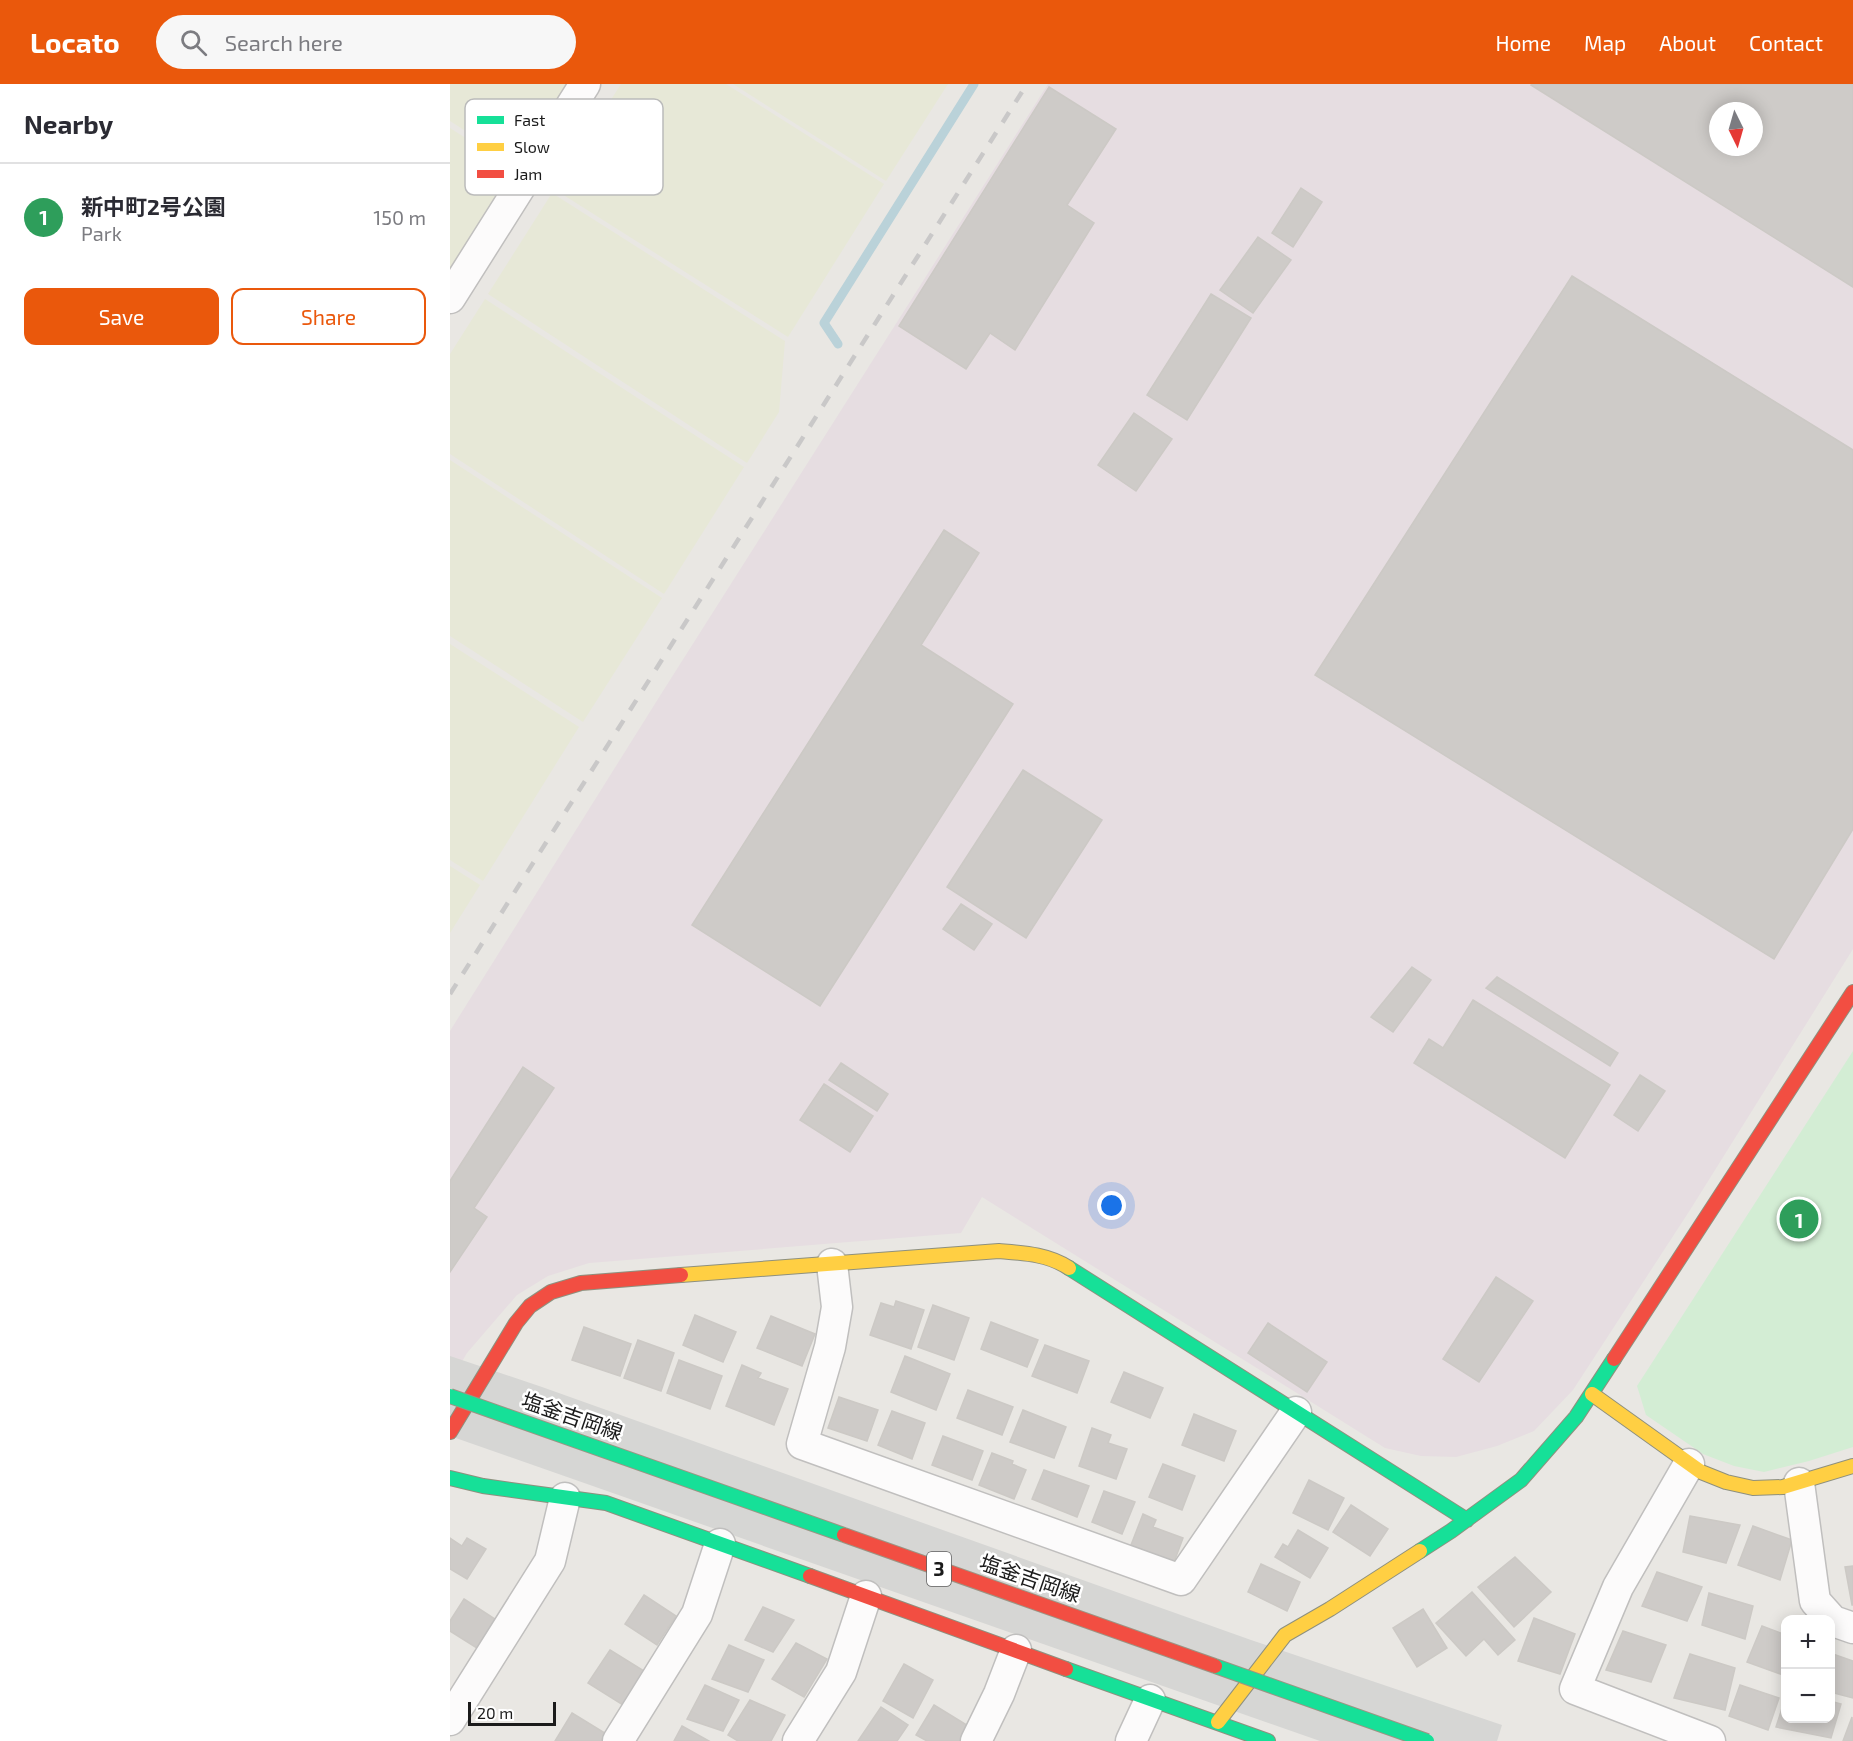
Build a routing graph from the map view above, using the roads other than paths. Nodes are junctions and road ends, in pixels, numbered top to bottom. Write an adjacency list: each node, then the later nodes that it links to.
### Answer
1 (585, 84): 2 (street)
2 (576, 99)
3 (515, 195): 4 (street)
4 (450, 298)
5 (1853, 992): 7 (street)
6 (832, 1264): 9 (street); 9 (street); 10 (street)
7 (1592, 1394): 11 (street); 16 (street)
8 (450, 1396): 29 (street, 塩釜吉岡線 / 3, bridge)
9 (1296, 1412): 16 (street)
10 (450, 1432)
11 (1689, 1464): 14 (street); 30 (street)
12 (1853, 1466): 14 (street)
13 (450, 1478): 15 (street)
14 (1799, 1483): 19 (street)
15 (565, 1498): 17 (street); 22 (street)
16 (1467, 1520): 23 (street)
17 (720, 1544): 18 (street); 24 (street)
18 (866, 1596): 20 (street); 25 (street)
19 (1853, 1628)
20 (1016, 1650): 21 (street); 26 (street)
21 (1150, 1700): 23 (street); 27 (street)
22 (450, 1720)
23 (1218, 1722): 28 (street)
24 (618, 1741)
25 (798, 1741)
26 (976, 1741)
27 (1131, 1741)
28 (1268, 1741)
29 (1427, 1741)
30 (1710, 1741)

